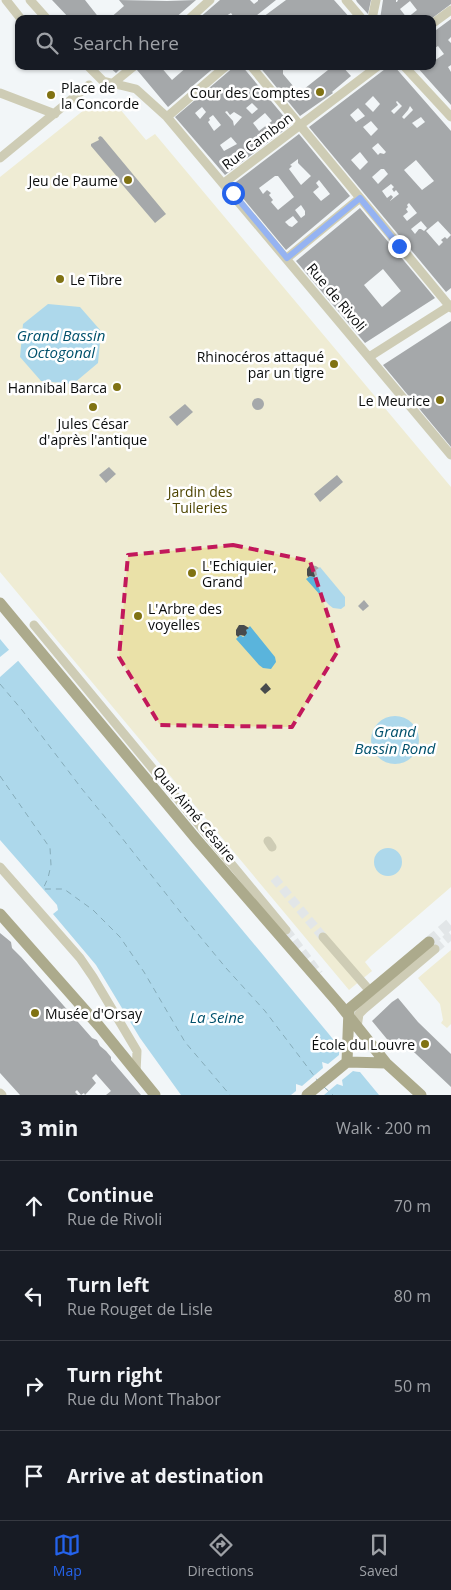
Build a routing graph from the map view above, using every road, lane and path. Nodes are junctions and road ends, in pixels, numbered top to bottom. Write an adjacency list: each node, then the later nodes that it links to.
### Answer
1 (6, 0): 7 (street)
2 (30, 0): 8 (street)
3 (210, 0): 9 (street)
4 (346, 0): 10 (street)
5 (376, 0): 11 (street)
6 (451, 10): 12 (street)
7 (18, 15)
8 (43, 15)
9 (193, 15)
10 (359, 15)
11 (373, 15)
12 (436, 21)
13 (92, 70): 19 (street)
14 (129, 70): 19 (street)
15 (221, 70): 23 (street)
16 (254, 70): 25 (street)
17 (373, 70): 25 (street, Rue Cambon)
18 (408, 70): 24 (street)
19 (112, 84): 23 (street, Rue de Rivoli)
20 (89, 85): 22 (street)
21 (0, 93): 22 (street)
22 (55, 114): 26 (street)
23 (167, 116): 27 (street, Rue de Rivoli)
24 (451, 117)
25 (300, 126): 27 (street, Rue Cambon); 28 (street)
26 (0, 158)
27 (224, 183): 29 (street, Rue de Rivoli)
28 (360, 198): 29 (street); 30 (street)
29 (287, 258): 31 (street, Rue de Rivoli)
30 (450, 306): 31 (street)
31 (369, 356): 32 (street, Rue de Rivoli)
32 (451, 455)
33 (0, 603): 41 (main road, Quai Aimé Césaire)
34 (34, 625): 37 (street, Quai Aimé Césaire)
35 (0, 867): 45 (street)
36 (0, 914): 45 (main road)
37 (286, 930)
38 (323, 936): 40 (street)
39 (432, 946): 40 (main road); 42 (street)
40 (370, 991): 41 (main road)
41 (349, 1016): 42 (main road, Quai Aimé Césaire); 43 (main road)
42 (357, 1027): 44 (main road, Quai Aimé Césaire)
43 (347, 1062): 44 (main road); 47 (main road)
44 (386, 1063): 48 (main road, Quai Aimé Césaire)
45 (136, 1073): 46 (main road)
46 (154, 1095)
47 (307, 1095)
48 (421, 1095)

